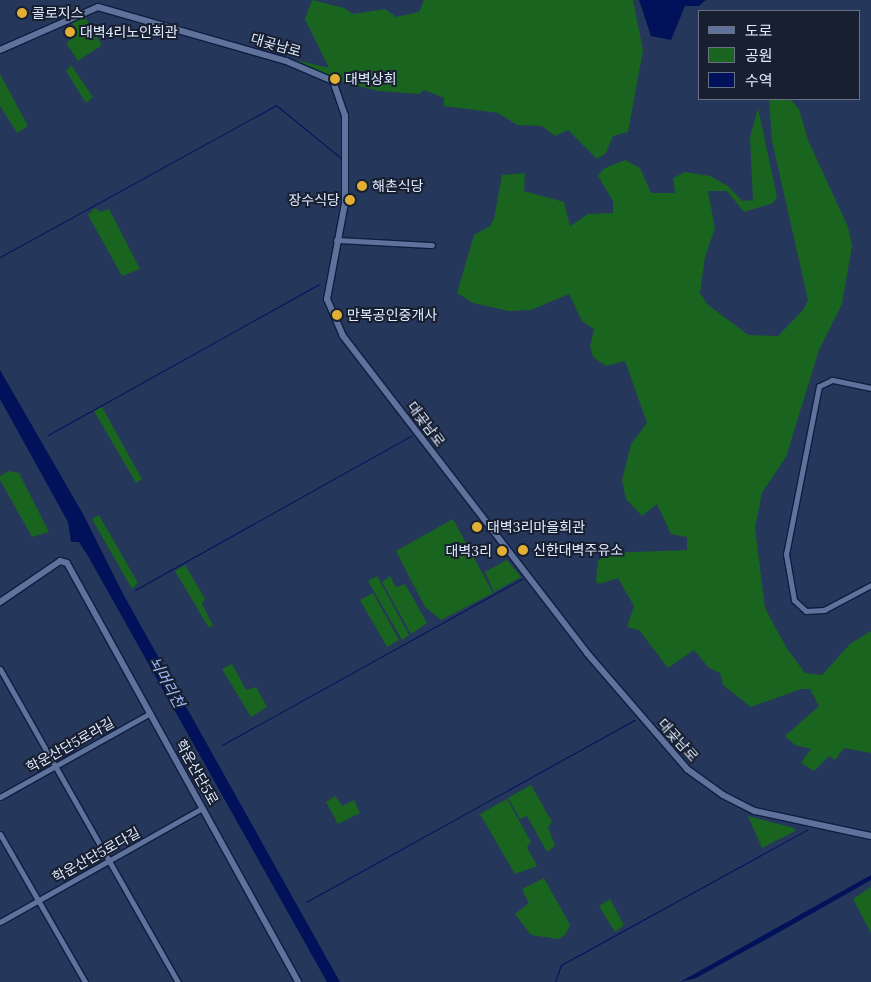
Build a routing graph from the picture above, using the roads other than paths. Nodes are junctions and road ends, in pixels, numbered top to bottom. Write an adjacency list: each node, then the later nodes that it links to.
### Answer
1 (100, 3): 2 (street, 대곶남로); 3 (street, 대곶남로)
2 (0, 50)
3 (336, 240): 4 (street); 14 (street, 대곶남로)
4 (432, 245)
5 (871, 388): 6 (street)
6 (871, 585)
7 (0, 602): 9 (street, 학운산단5로)
8 (0, 669): 10 (street)
9 (150, 713): 10 (street, 학운산단5로라길); 12 (street, 학운산단5로)
10 (55, 766): 11 (street, 학운산단5로라길); 15 (street)
11 (0, 797)
12 (202, 808): 15 (street, 학운산단5로다길); 20 (street, 학운산단5로)
13 (0, 834): 16 (street)
14 (871, 836)
15 (109, 861): 16 (street, 학운산단5로다길); 19 (street)
16 (38, 901): 17 (street, 학운산단5로다길); 18 (street)
17 (0, 922)
18 (85, 982)
19 (178, 982)
20 (298, 982)

